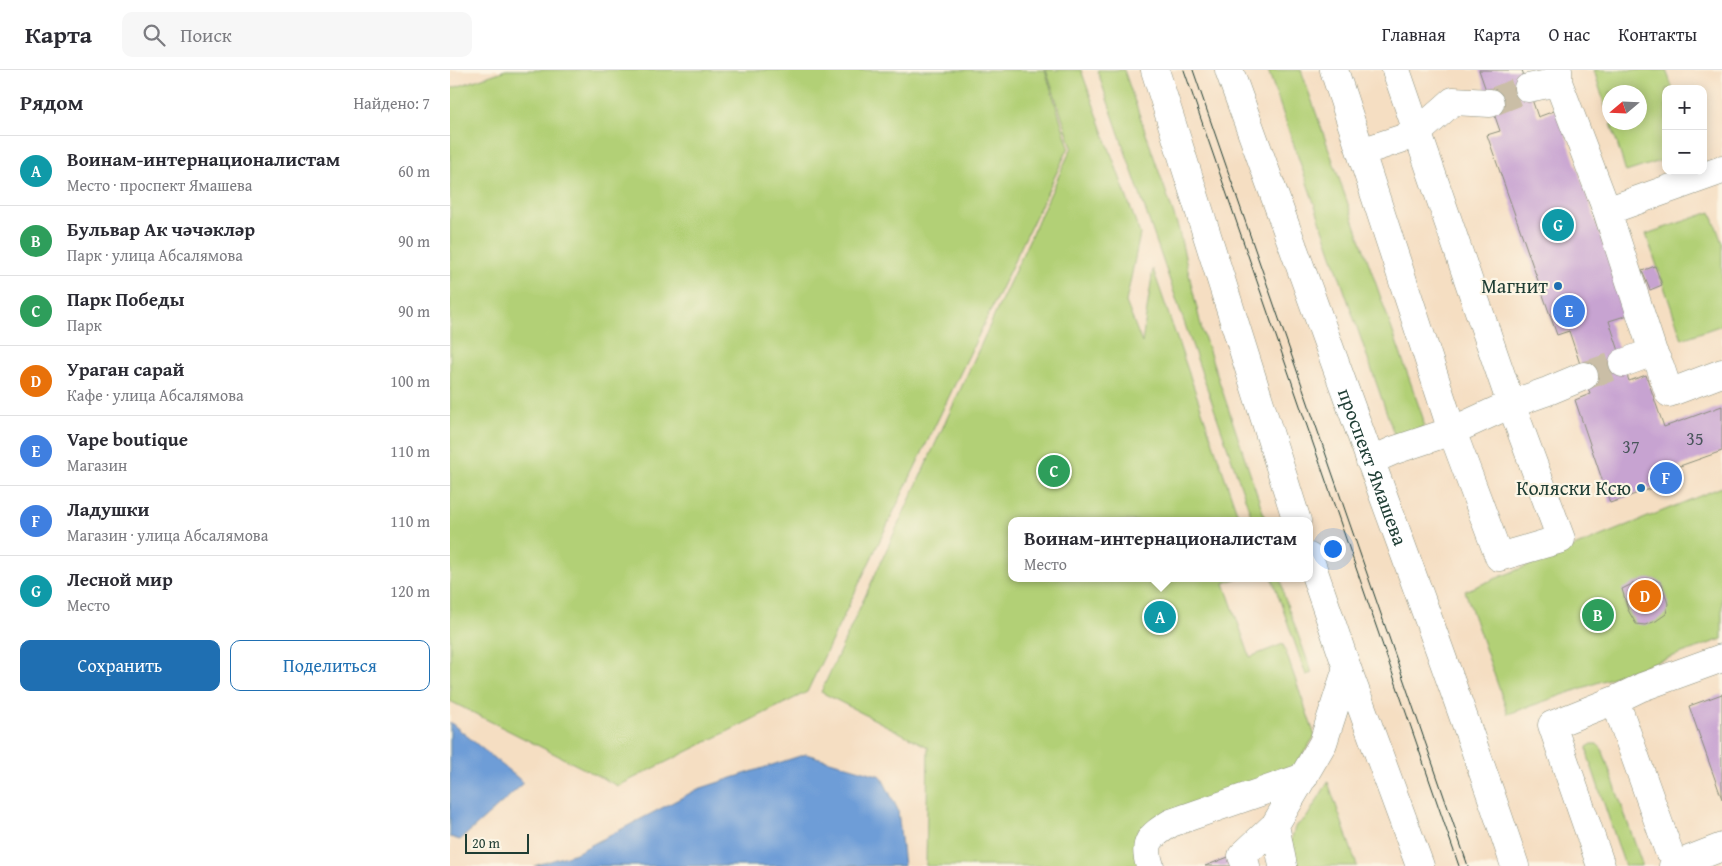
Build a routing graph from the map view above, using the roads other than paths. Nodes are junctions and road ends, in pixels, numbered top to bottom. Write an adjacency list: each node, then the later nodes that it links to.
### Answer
1 (1155, 70): 19 (main road)
2 (1230, 70): 18 (main road, проспект Ямашева)
3 (1334, 70): 9 (main road)
4 (1396, 70): 8 (main road)
5 (1558, 76): 6 (main road); 11 (main road)
6 (1528, 88)
7 (1490, 103): 8 (main road)
8 (1416, 134): 9 (main road); 16 (main road)
9 (1361, 152): 17 (main road)
10 (1722, 170): 11 (main road)
11 (1607, 211): 12 (main road)
12 (1653, 352): 13 (main road); 14 (main road)
13 (1623, 362)
14 (1722, 372)
15 (1584, 376): 16 (main road)
16 (1511, 404): 17 (main road); 17 (main road)
17 (1452, 431): 18 (main road)
18 (1370, 461): 32 (main road, проспект Ямашева)
19 (1296, 517)
20 (1313, 569): 22 (main road)
21 (1722, 658): 23 (main road)
22 (1347, 668): 24 (main road); 31 (main road)
23 (1615, 700): 27 (main road); 33 (main road)
24 (1304, 777): 25 (main road); 29 (main road)
25 (1275, 825): 28 (main road); 30 (main road)
26 (1722, 847): 27 (main road)
27 (1670, 858)
28 (1238, 863)
29 (1150, 866)
30 (1283, 866)
31 (1420, 866)
32 (1515, 866)
33 (1601, 866)

